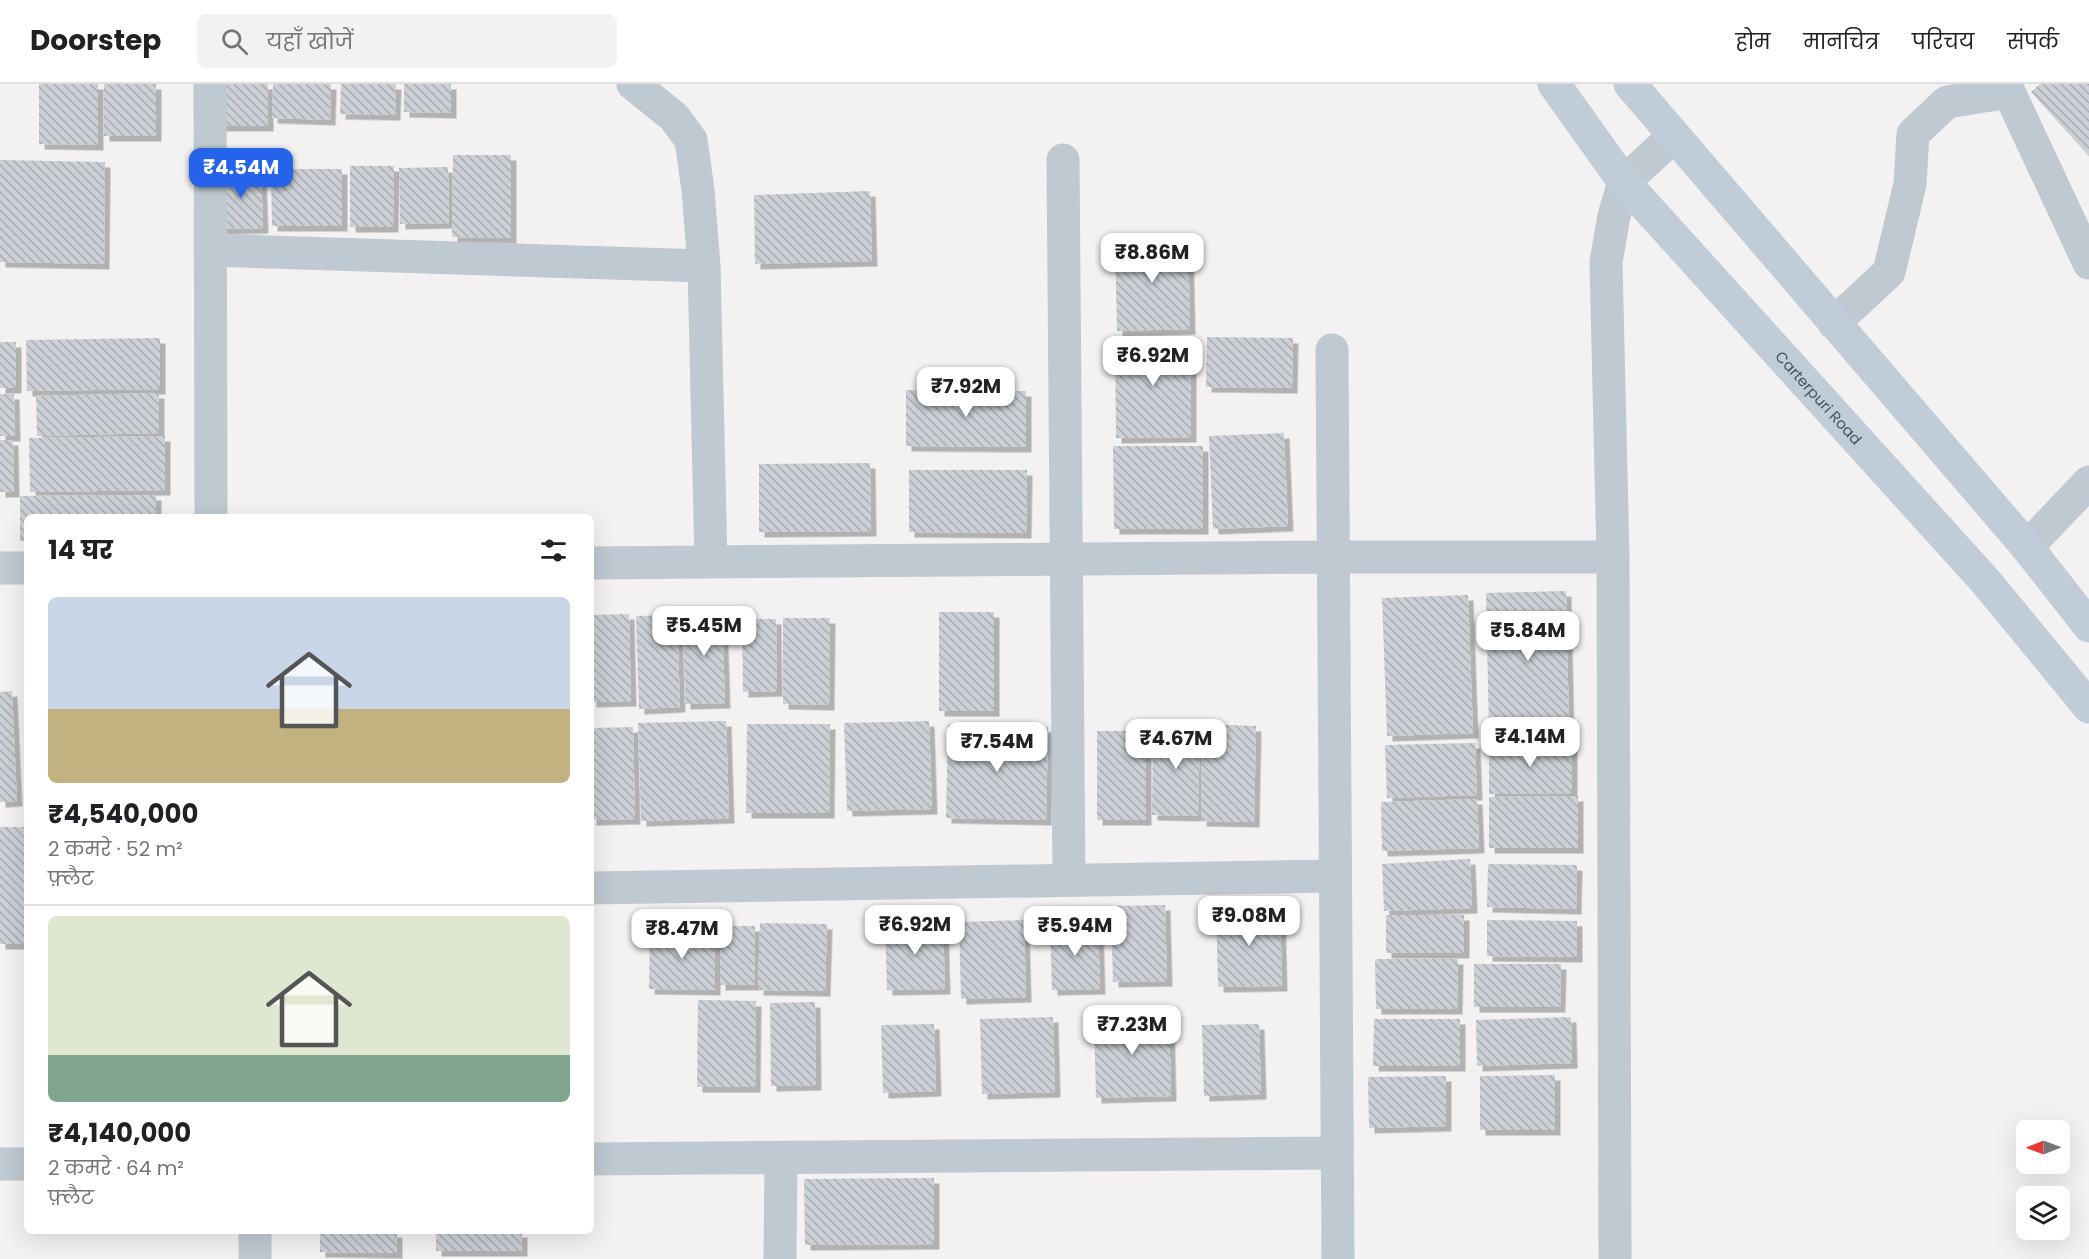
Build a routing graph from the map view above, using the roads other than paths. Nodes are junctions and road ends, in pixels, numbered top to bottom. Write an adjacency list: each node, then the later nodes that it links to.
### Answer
1 (210, 84): 9 (street)
2 (633, 84): 11 (street)
3 (1554, 84): 8 (main road, Carterpuri Road)
4 (1630, 84): 6 (main road)
5 (2008, 88): 10 (street); 12 (street)
6 (1674, 136): 8 (street); 12 (main road)
7 (1063, 160): 19 (street)
8 (1624, 182): 18 (street); 25 (main road, Carterpuri Road)
9 (210, 250): 11 (street); 15 (street)
10 (2089, 263)
11 (704, 266): 20 (street)
12 (1834, 323): 16 (main road)
13 (1332, 350): 17 (street)
14 (2089, 482): 16 (street)
15 (211, 514)
16 (2027, 547): 24 (main road)
17 (1333, 557): 18 (street); 19 (street); 26 (street)
18 (1613, 557): 38 (street)
19 (1066, 559): 20 (street); 27 (street)
20 (711, 562): 21 (street)
21 (594, 563)
22 (0, 568): 23 (street)
23 (24, 568)
24 (2089, 626)
25 (2089, 707)
26 (1335, 876): 27 (street); 29 (street)
27 (1069, 880): 28 (street)
28 (594, 888)
29 (1337, 1153): 30 (street); 37 (street)
30 (780, 1158): 31 (street); 36 (street)
31 (594, 1159)
32 (0, 1164): 33 (street)
33 (24, 1164)
34 (255, 1234): 35 (street)
35 (255, 1259)
36 (780, 1259)
37 (1338, 1259)
38 (1615, 1259)

